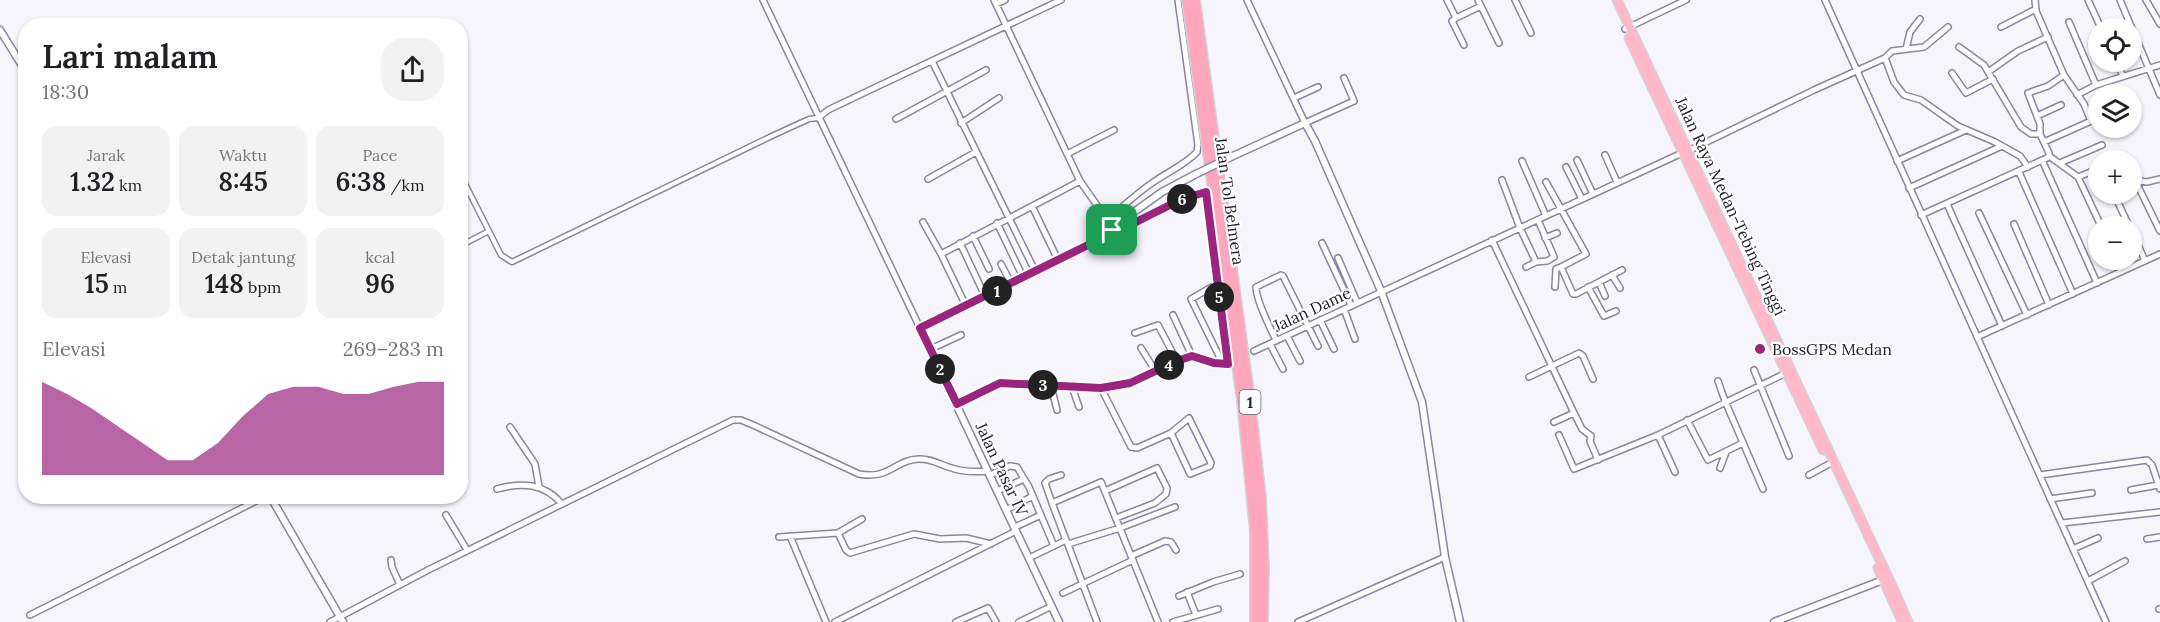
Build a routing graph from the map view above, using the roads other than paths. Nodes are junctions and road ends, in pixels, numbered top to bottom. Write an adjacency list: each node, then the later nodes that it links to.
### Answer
1 (763, 0): 62 (street)
2 (1005, 0): 18 (street)
3 (1061, 0): 26 (street)
4 (1178, 0): 108 (street)
5 (1187, 0): 277 (highway, Jalan Tol Belmera / 1)
6 (1195, 0): 278 (highway, Jalan Tol Belmera / 1)
7 (1247, 0): 59 (street)
8 (1447, 0): 21 (street)
9 (1515, 0): 31 (street)
10 (1612, 0): 29 (highway, Jalan Raya Medan-Tebing Tinggi)
11 (1617, 0): 29 (highway, Jalan Raya Medan-Tebing Tinggi)
12 (1686, 0): 29 (street)
13 (1825, 0): 43 (street)
14 (2035, 0): 20 (street)
15 (2088, 0): 22 (street)
16 (2120, 0): 41 (street)
17 (2146, 0): 25 (street)
18 (995, 2): 26 (street)
19 (1480, 3): 21 (street); 33 (street)
20 (2036, 9): 28 (street); 32 (street)
21 (1456, 18): 34 (street)
22 (2096, 18)
23 (1920, 19): 36 (street)
24 (2069, 22): 51 (street)
25 (2160, 24)
26 (1006, 27): 39 (street); 74 (street)
27 (1948, 27): 36 (street, Jalan Dame)
28 (2001, 27)
29 (1627, 28): 73 (highway, Jalan Raya Medan-Tebing Tinggi)
30 (0, 30): 38 (street)
31 (1531, 33)
32 (2048, 37): 44 (street); 47 (street)
33 (1499, 44)
34 (1464, 45)
35 (1959, 47): 44 (street)
36 (1906, 49): 37 (street, Jalan Dame)
37 (1885, 58): 43 (street, Jalan Dame); 67 (street)
38 (18, 59)
39 (932, 61): 55 (street); 62 (street)
40 (2160, 65): 41 (street)
41 (2149, 69): 48 (street); 57 (street)
42 (986, 70): 55 (street)
43 (1856, 70): 73 (street, Jalan Dame); 80 (street)
44 (1988, 72): 50 (street)
45 (2121, 72): 48 (street)
46 (1952, 73): 50 (street)
47 (2064, 75): 56 (street); 61 (street)
48 (2123, 76): 52 (street)
49 (1344, 78): 65 (street)
50 (1993, 79): 68 (street)
51 (2097, 84)
52 (2100, 84)
53 (1318, 87): 59 (street)
54 (2088, 90): 56 (street)
55 (948, 93): 63 (street); 64 (street)
56 (2077, 95): 69 (street)
57 (2160, 95)
58 (999, 98): 64 (street)
59 (1294, 98): 65 (street)
60 (2061, 105): 61 (street)
61 (2037, 116): 68 (street)
62 (818, 118): 114 (street); 161 (street)
63 (896, 119)
64 (961, 123): 72 (street)
65 (1305, 123): 113 (street, bridge); 147 (street)
66 (1114, 130): 74 (street)
67 (1966, 130): 71 (street); 80 (street)
68 (2040, 134): 69 (street)
69 (2044, 142): 76 (street)
70 (2102, 145): 81 (street)
71 (2002, 146): 83 (street); 94 (street)
72 (976, 152): 87 (street); 104 (street)
73 (1685, 152): 93 (street, Jalan Dame); 182 (highway, Jalan Raya Medan-Tebing Tinggi); 283 (highway, Jalan Raya Medan-Tebing Tinggi)
74 (1069, 153): 91 (street)
75 (1605, 155): 93 (street)
76 (2049, 156): 78 (street); 81 (street)
77 (1577, 160): 96 (street)
78 (2042, 160): 83 (street); 142 (street)
79 (1522, 161): 105 (street)
80 (1897, 161): 94 (street)
81 (2060, 163): 86 (street)
82 (1566, 166): 98 (street)
83 (2028, 167): 84 (street)
84 (2019, 172): 99 (street); 148 (street)
85 (2088, 173): 86 (street)
86 (2078, 177): 106 (street)
87 (928, 179)
88 (2160, 179): 90 (street)
89 (1502, 180): 112 (street)
90 (2142, 180)
91 (1080, 181): 100 (street); 108 (street)
92 (1546, 182): 101 (street)
93 (1617, 182): 96 (street, Jalan Dame)
94 (1909, 188): 103 (street)
95 (468, 190): 114 (street)
96 (1593, 194): 98 (street, Jalan Dame)
97 (2142, 196): 115 (street)
98 (1582, 199): 101 (street, Jalan Dame)
99 (1947, 204): 103 (street); 160 (street)
100 (1032, 206): 104 (street); 128 (street)
101 (1561, 209): 105 (street, Jalan Dame); 133 (street)
102 (1980, 213): 157 (street)
103 (1921, 215): 165 (street)
104 (1009, 216): 110 (street); 136 (street)
105 (1546, 216): 107 (street, Jalan Dame)
106 (2096, 216)
107 (1538, 220): 112 (street, Jalan Dame); 118 (street)
108 (1108, 221): 123 (street)
109 (923, 222): 124 (street)
110 (997, 224): 117 (street); 139 (street)
111 (2014, 224): 152 (street)
112 (1520, 228): 119 (street, Jalan Dame); 130 (street)
113 (1112, 230): 123 (street); 143 (street)
114 (489, 231): 120 (street)
115 (2160, 231)
116 (1557, 233): 118 (street)
117 (973, 236): 121 (street); 134 (street)
118 (1545, 238): 130 (street)
119 (1492, 240): 147 (street, Jalan Dame); 178 (street)
120 (468, 242)
121 (960, 243): 124 (street); 149 (street)
122 (1322, 243): 151 (street)
123 (1088, 245): 128 (street)
124 (940, 254): 153 (street)
125 (2142, 254): 129 (street)
126 (2160, 254): 129 (street)
127 (1338, 258): 151 (street)
128 (1058, 260): 136 (street)
129 (2145, 261): 137 (street)
130 (1536, 262): 132 (street)
131 (1001, 264): 141 (street)
132 (1526, 267)
133 (1561, 267): 144 (street); 145 (street)
134 (989, 269)
135 (1622, 270): 138 (street)
136 (1035, 271): 139 (street)
137 (2121, 272): 142 (street)
138 (1612, 275): 140 (street); 146 (street)
139 (1023, 277): 141 (street)
140 (1599, 282): 145 (street); 150 (street)
141 (1011, 283): 149 (street)
142 (2097, 283): 148 (street)
143 (1217, 284): 177 (street); 177 (street)
144 (1555, 287)
145 (1588, 287): 155 (street)
146 (1620, 288)
147 (1381, 291): 151 (street, Jalan Dame); 249 (street)
148 (2073, 294): 152 (street)
149 (985, 296): 153 (street)
150 (1605, 296)
151 (1354, 304): 154 (street, Jalan Dame)
152 (2049, 305): 157 (street)
153 (966, 306): 161 (street)
154 (1344, 309): 158 (street, Jalan Dame); 166 (street)
155 (1616, 311)
156 (1173, 315): 174 (street)
157 (2027, 315): 160 (street)
158 (1320, 320): 159 (street, Jalan Dame); 172 (street)
159 (1308, 326): 164 (street, Jalan Dame); 167 (street); 169 (street)
160 (2002, 326): 165 (street)
161 (920, 328): 170 (street, Jalan Pasar IV)
162 (1135, 333): 175 (street)
163 (961, 335): 170 (street)
164 (1287, 336): 167 (street, Jalan Dame); 176 (street)
165 (1977, 337): 211 (street)
166 (1355, 339)
167 (1276, 340): 168 (street, Jalan Dame)
168 (1270, 344): 173 (street, Jalan Dame); 179 (street)
169 (1318, 346)
170 (929, 347): 191 (street, Jalan Pasar IV)
171 (1141, 348): 181 (street)
172 (1334, 349)
173 (1254, 351)
174 (1192, 356): 175 (street); 177 (street)
175 (1177, 361): 181 (street)
176 (1300, 361)
177 (1223, 364)
178 (1552, 366): 183 (street); 184 (street); 194 (street)
179 (1283, 369)
180 (1754, 370): 186 (street)
181 (1156, 372): 189 (street)
182 (1786, 373): 186 (street); 205 (highway, Jalan Raya Medan-Tebing Tinggi)
183 (1529, 378)
184 (1593, 379)
185 (1718, 381): 190 (street)
186 (1759, 384): 190 (street); 203 (street)
187 (1051, 386): 188 (street); 191 (street); 193 (street)
188 (1072, 387): 189 (street); 192 (street)
189 (1101, 388): 198 (street)
190 (1725, 401): 195 (street); 201 (street)
191 (957, 404): 208 (street, Jalan Pasar IV)
192 (1079, 407)
193 (1057, 410)
194 (1574, 413): 196 (street); 204 (street)
195 (1687, 420): 200 (street); 202 (street)
196 (1554, 422)
197 (510, 427): 213 (street)
198 (1171, 433): 198 (street)
199 (1559, 435): 204 (street)
200 (1658, 435): 204 (street); 207 (street)
201 (1743, 443): 202 (street); 216 (street)
202 (1726, 452): 206 (street)
203 (1789, 456)
204 (1598, 460)
205 (1829, 464): 210 (street); 255 (highway, Jalan Raya Medan-Tebing Tinggi)
206 (1720, 468)
207 (1675, 472)
208 (989, 473): 212 (street); 218 (street, Jalan Pasar IV); 226 (street)
209 (1061, 475): 223 (street)
210 (1809, 475)
211 (2040, 475): 214 (street); 222 (street)
212 (1024, 479): 218 (street); 221 (street)
213 (539, 487): 215 (street); 226 (street)
214 (2159, 487): 217 (street)
215 (497, 489)
216 (1763, 489)
217 (2131, 489)
218 (997, 491): 228 (street, Jalan Pasar IV)
219 (1105, 492): 223 (street); 232 (street); 232 (street)
220 (2092, 493): 222 (street)
221 (1033, 496): 228 (street); 231 (street)
222 (2050, 499): 234 (street)
223 (1052, 503): 243 (street)
224 (252, 504): 264 (street)
225 (273, 504): 266 (street)
226 (562, 504): 247 (street)
227 (1175, 507): 235 (street)
228 (1006, 510): 236 (street, Jalan Pasar IV)
229 (2160, 512): 234 (street)
230 (446, 515): 247 (street)
231 (1041, 515): 236 (street); 245 (street)
232 (1116, 518): 235 (street)
233 (862, 519): 237 (street)
234 (2062, 523): 246 (street)
235 (1120, 528): 243 (street); 251 (street)
236 (1015, 529): 244 (street); 250 (street, Jalan Pasar IV)
237 (838, 533): 238 (street); 244 (street)
238 (790, 536): 239 (street); 268 (street)
239 (779, 537)
240 (2160, 537): 242 (street)
241 (2098, 538): 246 (street)
242 (2147, 539)
243 (1067, 542): 245 (street); 257 (street)
244 (991, 544): 269 (street)
245 (1054, 546): 250 (street)
246 (2073, 549): 256 (street)
247 (467, 550): 258 (street)
248 (1176, 550): 251 (street)
249 (1445, 557): 279 (street); 280 (street)
250 (1029, 558): 262 (street, Jalan Pasar IV)
251 (1132, 558): 257 (street); 275 (street)
252 (391, 560): 258 (street)
253 (2125, 561): 256 (street)
254 (1240, 574): 259 (street)
255 (1883, 580): 281 (street); 282 (highway, Jalan Raya Medan-Tebing Tinggi)
256 (2088, 581): 284 (street)
257 (1083, 583): 260 (street); 274 (street)
258 (400, 585): 266 (street)
259 (1187, 592): 261 (street); 265 (street)
260 (1063, 594)
261 (1179, 596)
262 (1052, 606): 272 (street); 273 (street, Jalan Pasar IV)
263 (1218, 609): 265 (street)
264 (30, 615)
265 (1196, 615): 276 (street)
266 (342, 620): 267 (street)
267 (330, 622)
268 (826, 622)
269 (835, 622)
270 (956, 622): 271 (street)
271 (996, 622)
272 (1019, 622)
273 (1059, 622)
274 (1097, 622)
275 (1158, 622)
276 (1173, 622)
277 (1255, 622)
278 (1263, 622)
279 (1298, 622)
280 (1460, 622)
281 (1774, 622)
282 (1902, 622)
283 (1908, 622)
284 (2106, 622)

